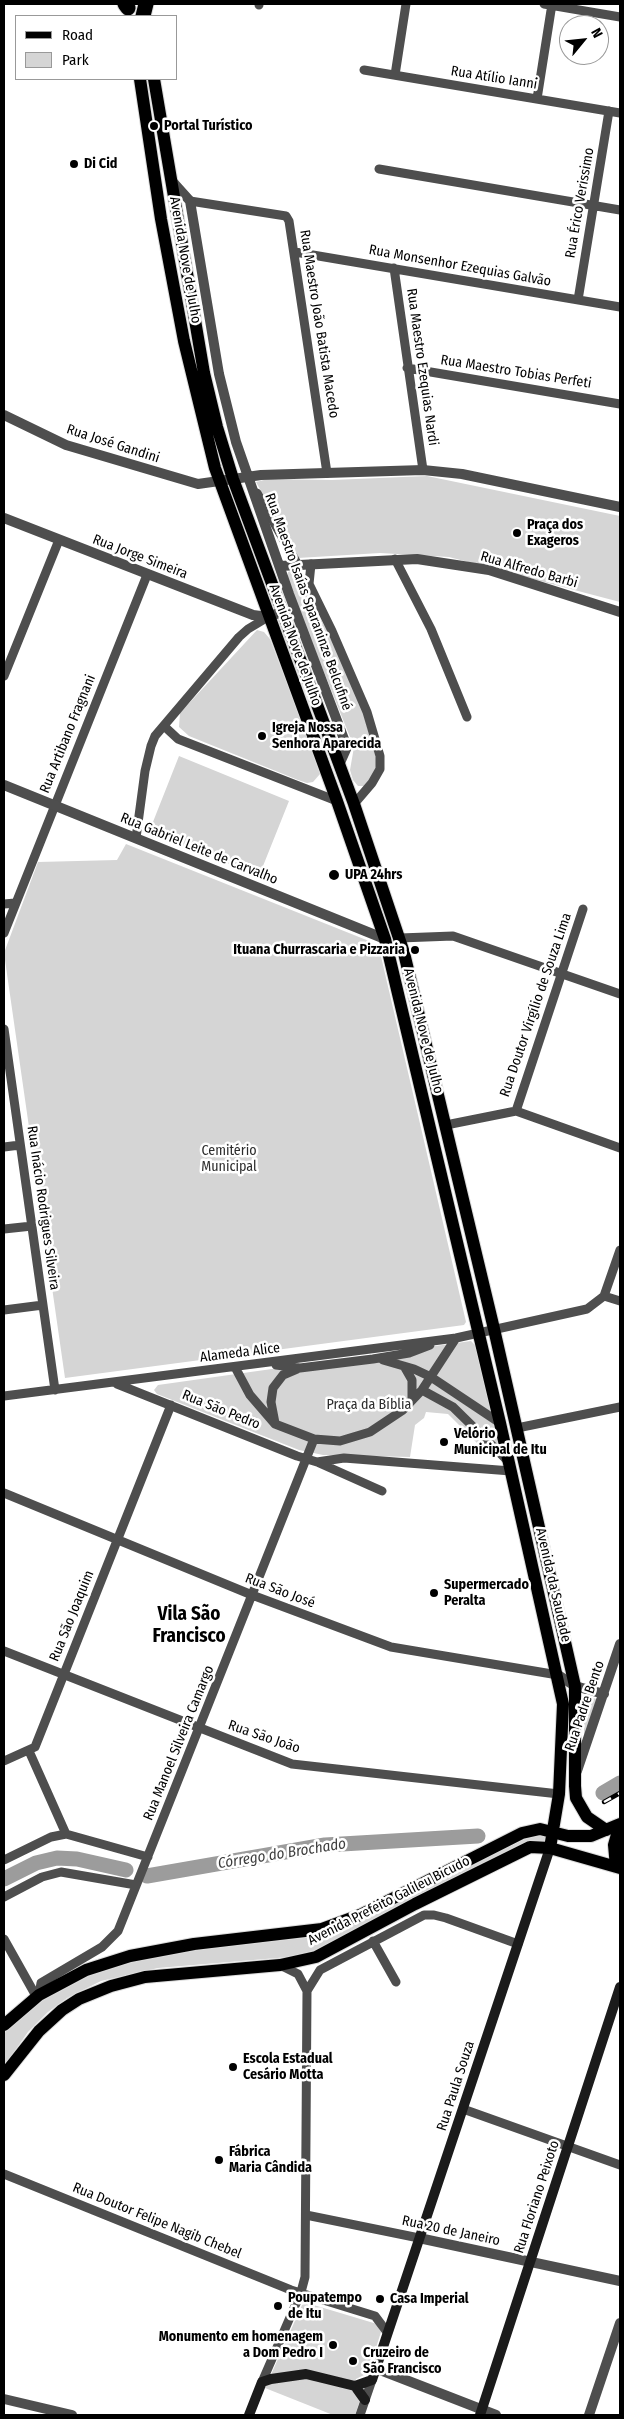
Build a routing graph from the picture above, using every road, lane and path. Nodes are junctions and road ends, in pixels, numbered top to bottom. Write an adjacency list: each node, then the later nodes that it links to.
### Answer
1 (406, 4): 7 (street)
2 (549, 4): 5 (street); 10 (street)
3 (130, 7): 4 (main road)
4 (141, 15)
5 (620, 17)
6 (364, 70): 7 (street, Rua Atílio Ianni)
7 (395, 76): 10 (street, Rua Atílio Ianni)
8 (140, 80): 18 (main road, Avenida Nove de Julho)
9 (154, 80): 14 (main road, Avenida Nove de Julho)
10 (537, 99): 11 (street, Rua Atílio Ianni)
11 (609, 111): 12 (street, Rua Atílio Ianni); 16 (street, Rua Érico Verissimo)
12 (620, 113)
13 (379, 170): 16 (street)
14 (171, 180): 15 (street); 19 (main road, Avenida Nove de Julho)
15 (190, 201): 20 (street, Rua Maestro João Batista Macedo); 29 (street, Rua Maestro Isaías Sparaninze Belcufiné)
16 (593, 206): 17 (street); 22 (street, Rua Érico Verissimo)
17 (620, 210)
18 (161, 219): 19 (main road); 31 (main road, Avenida Nove de Julho)
19 (180, 235): 30 (main road, Avenida Nove de Julho)
20 (295, 252): 21 (street, Rua Monsenhor Ezequias Galvão); 28 (street, Rua Maestro João Batista Macedo)
21 (394, 268): 22 (street, Rua Monsenhor Ezequias Galvão); 24 (street, Rua Maestro Ezequias Nardi)
22 (578, 300): 23 (street, Rua Monsenhor Ezequias Galvão)
23 (620, 307)
24 (407, 368): 25 (street, Rua Maestro Tobias Perfeti); 27 (street, Rua Maestro Ezequias Nardi)
25 (620, 404)
26 (4, 415): 31 (street, Rua José Gandini)
27 (423, 470): 28 (street, Rua José Gandini); 32 (street, Rua José Gandini)
28 (327, 473): 29 (street, Rua José Gandini)
29 (248, 476): 30 (street, Rua José Gandini); 37 (street, Rua Maestro Isaías Sparaninze Belcufiné); 38 (street, Rua Maestro Isaías Sparaninze Belcufiné)
30 (233, 479): 31 (street, Rua José Gandini); 41 (main road, Avenida Nove de Julho)
31 (218, 482): 43 (main road, Avenida Nove de Julho)
32 (620, 507)
33 (4, 518): 34 (street, Rua Jorge Simeira)
34 (59, 540): 39 (street, Rua Jorge Simeira); 44 (street)
35 (395, 559): 36 (street, Rua Alfredo Barbi); 42 (street, Rua Alfredo Barbi); 45 (street)
36 (311, 564): 37 (street, Rua Alfredo Barbi); 50 (street, Rua Maestro Isaías Sparaninze Belcufiné)
37 (298, 565): 38 (street, Rua Alfredo Barbi)
38 (280, 566): 40 (street, Rua Maestro Isaías Sparaninze Belcufiné)
39 (147, 575): 43 (street, Rua Jorge Simeira); 51 (street, Rua Artibano Fragnani)
40 (293, 602): 41 (street); 47 (street, Rua Maestro Isaías Sparaninze Belcufiné)
41 (281, 611): 43 (street); 47 (main road, Avenida Nove de Julho)
42 (620, 612)
43 (268, 617): 46 (street); 49 (main road, Avenida Nove de Julho)
44 (4, 676)
45 (467, 717)
46 (164, 726): 49 (street); 52 (street)
47 (339, 765): 50 (main road, Avenida Nove de Julho)
48 (4, 785): 51 (street, Rua Gabriel Leite de Carvalho)
49 (337, 800): 56 (main road, Avenida Nove de Julho)
50 (354, 804): 58 (main road, Avenida Nove de Julho)
51 (54, 805): 52 (street, Rua Gabriel Leite de Carvalho); 53 (street, Rua Artibano Fragnani)
52 (136, 838): 59 (street, Rua Gabriel Leite de Carvalho)
53 (15, 902): 54 (street); 57 (street)
54 (4, 904)
55 (583, 909): 60 (street, Rua Doutor Virgílio de Souza Lima)
56 (378, 918): 58 (main road); 59 (main road, Avenida Nove de Julho)
57 (4, 933)
58 (400, 938): 60 (street); 61 (main road, Avenida Nove de Julho)
59 (385, 939): 61 (main road); 78 (main road, Avenida Nove de Julho)
60 (561, 974): 62 (street); 65 (street, Rua Doutor Virgílio de Souza Lima)
61 (410, 977): 66 (main road, Avenida Nove de Julho)
62 (620, 994)
63 (4, 1029): 64 (street, Rua Inácio Rodrigues Silveira)
64 (6, 1065): 67 (street, Rua Inácio Rodrigues Silveira)
65 (516, 1110): 66 (street); 69 (street)
66 (446, 1124): 77 (main road, Avenida Nove de Julho)
67 (20, 1145): 68 (street); 70 (street, Rua Inácio Rodrigues Silveira)
68 (4, 1147)
69 (620, 1148)
70 (32, 1226): 71 (street); 75 (street, Rua Inácio Rodrigues Silveira)
71 (4, 1229)
72 (620, 1250): 73 (street)
73 (604, 1296): 74 (street); 77 (street, Alameda Alice)
74 (620, 1301)
75 (43, 1305): 76 (street); 88 (street, Rua Inácio Rodrigues Silveira)
76 (4, 1310)
77 (494, 1329): 78 (street, Alameda Alice); 98 (main road, Avenida da Saudade)
78 (479, 1333): 79 (street, Alameda Alice); 96 (main road, Avenida da Saudade)
79 (456, 1338): 80 (street, Alameda Alice); 86 (street)
80 (443, 1339): 81 (street); 82 (street, Alameda Alice)
81 (373, 1359): 83 (street); 85 (street)
82 (268, 1363): 84 (street, Alameda Alice); 85 (street)
83 (404, 1366): 86 (street); 91 (street)
84 (235, 1367): 87 (street, Alameda Alice); 97 (street)
85 (300, 1368): 97 (street)
86 (431, 1377): 89 (street); 94 (street)
87 (114, 1383): 88 (street, Alameda Alice); 92 (street, Rua São Pedro)
88 (55, 1390): 90 (street, Alameda Alice)
89 (422, 1390): 91 (street); 95 (street)
90 (4, 1396)
91 (412, 1401): 99 (street)
92 (171, 1405): 100 (street, Rua São Pedro); 106 (street, Rua São Joaquim)
93 (620, 1407): 98 (street)
94 (481, 1410): 95 (street); 96 (street)
95 (468, 1421): 103 (street)
96 (500, 1423): 102 (main road); 103 (main road, Avenida da Saudade)
97 (275, 1424): 99 (street)
98 (517, 1428): 102 (main road, Avenida da Saudade)
99 (314, 1440): 100 (street, Rua Manoel Silveira Camargo)
100 (306, 1460): 101 (street, Rua São Pedro); 107 (street, Rua Manoel Silveira Camargo)
101 (317, 1462): 103 (street, Rua São Pedro); 104 (street, Rua São Pedro)
102 (525, 1464): 112 (main road, Avenida da Saudade)
103 (510, 1467): 111 (main road, Avenida da Saudade)
104 (382, 1491)
105 (4, 1493): 106 (street, Rua São José)
106 (117, 1540): 107 (street, Rua São José); 110 (street, Rua São Joaquim)
107 (252, 1596): 111 (street, Rua São José); 114 (street, Rua Manoel Silveira Camargo)
108 (620, 1644): 113 (street, Rua Padre Bento)
109 (4, 1651): 110 (street, Rua São João)
110 (63, 1675): 114 (street, Rua São João); 115 (street, Rua São Joaquim)
111 (558, 1676): 112 (street); 118 (main road, Avenida da Saudade)
112 (575, 1686): 113 (street); 117 (main road, Avenida da Saudade)
113 (604, 1694): 117 (street, Rua Padre Bento)
114 (200, 1729): 118 (street, Rua São João); 124 (street, Rua Manoel Silveira Camargo)
115 (29, 1751): 116 (street); 122 (street)
116 (4, 1761)
117 (575, 1777): 120 (main road, Avenida da Saudade)
118 (559, 1794): 121 (main road, Avenida da Saudade)
119 (620, 1824): 120 (main road, Avenida Prefeito Galileu Bicudo); 126 (main road)
120 (606, 1830): 121 (main road, Avenida Prefeito Galileu Bicudo)
121 (554, 1832): 123 (main road, Avenida da Saudade); 136 (main road, Avenida Prefeito Galileu Bicudo)
122 (66, 1834): 124 (street); 125 (street)
123 (550, 1848): 126 (main road, Avenida Prefeito Galileu Bicudo); 131 (main road, Rua Paula Souza); 132 (main road, Avenida Prefeito Galileu Bicudo)
124 (148, 1857): 127 (street, Rua Manoel Silveira Camargo)
125 (4, 1860)
126 (618, 1867)
127 (136, 1885): 128 (street); 136 (street, Rua Manoel Silveira Camargo)
128 (4, 1897)
129 (4, 1940): 136 (street)
130 (374, 1941): 131 (street); 133 (street); 135 (street)
131 (518, 1944): 139 (main road, Rua Paula Souza)
132 (280, 1965): 135 (street); 138 (main road, Avenida Prefeito Galileu Bicudo)
133 (396, 1982)
134 (620, 1987): 140 (main road, Rua Floriano Peixoto)
135 (307, 1991): 143 (street)
136 (38, 1996): 137 (main road, Avenida Prefeito Galileu Bicudo)
137 (4, 2025)
138 (4, 2075)
139 (463, 2109): 140 (street); 144 (main road, Rua Paula Souza)
140 (568, 2146): 141 (street); 145 (main road, Rua Floriano Peixoto)
141 (620, 2166)
142 (4, 2174): 147 (street, Rua Doutor Felipe Nagib Chebel)
143 (306, 2215): 144 (street, Rua 20 de Janeiro); 147 (street)
144 (419, 2238): 145 (street, Rua 20 de Janeiro); 149 (main road, Rua Paula Souza)
145 (530, 2262): 146 (street, Rua 20 de Janeiro); 156 (main road, Rua Floriano Peixoto)
146 (620, 2281)
147 (301, 2292): 149 (street, Rua Doutor Felipe Nagib Chebel); 152 (street)
148 (620, 2323): 161 (street)
149 (387, 2332): 150 (main road, Rua Paula Souza)
150 (375, 2368): 151 (main road, Rua Paula Souza); 156 (street)
151 (372, 2380): 153 (main road); 155 (street)
152 (262, 2382): 153 (main road); 158 (main road)
153 (355, 2386): 155 (main road)
154 (4, 2399): 157 (street)
155 (365, 2400): 159 (street)
156 (481, 2413): 160 (street)
157 (72, 2415)
158 (249, 2415)
159 (360, 2415)
160 (496, 2415)
161 (589, 2415)

